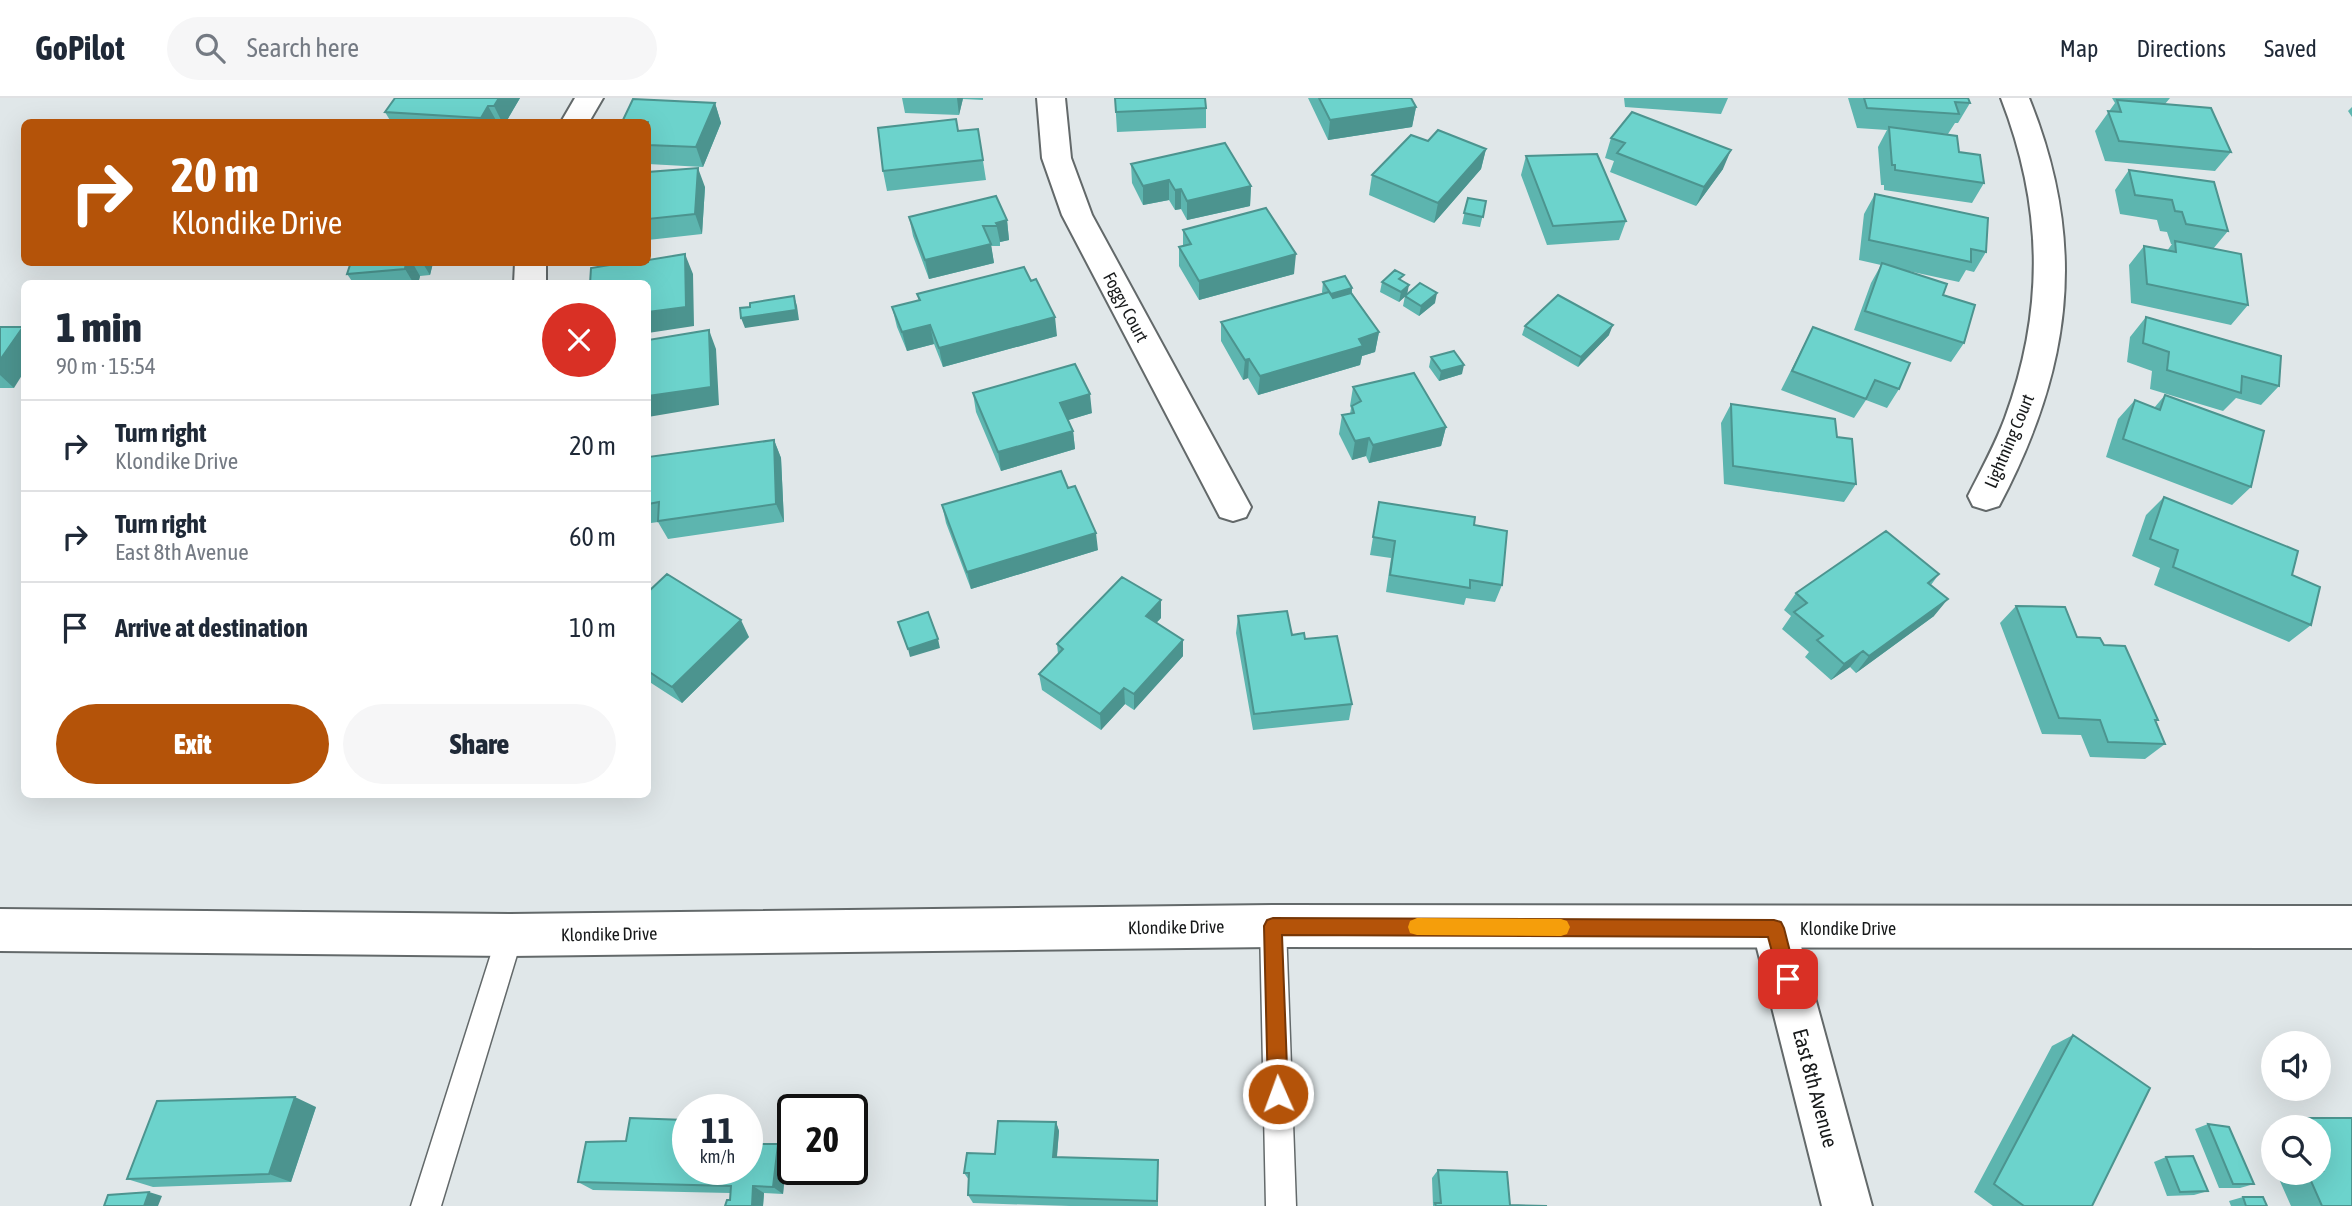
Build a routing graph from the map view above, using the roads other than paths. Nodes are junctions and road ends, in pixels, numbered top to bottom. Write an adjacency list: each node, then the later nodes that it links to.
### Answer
1 (589, 98): 4 (street)
2 (1051, 98): 6 (street, Foggy Court)
3 (2015, 98): 5 (street, Lightning Court)
4 (577, 119)
5 (1986, 496)
6 (1233, 507)
7 (1273, 926): 9 (street, Klondike Drive); 11 (street, Klondike Drive); 13 (lane)
8 (2352, 927): 9 (street, Klondike Drive)
9 (1774, 928): 14 (street, East 8th Avenue)
10 (0, 930): 11 (street, Klondike Drive)
11 (510, 934): 12 (lane)
12 (426, 1206)
13 (1282, 1206)
14 (1847, 1206)

